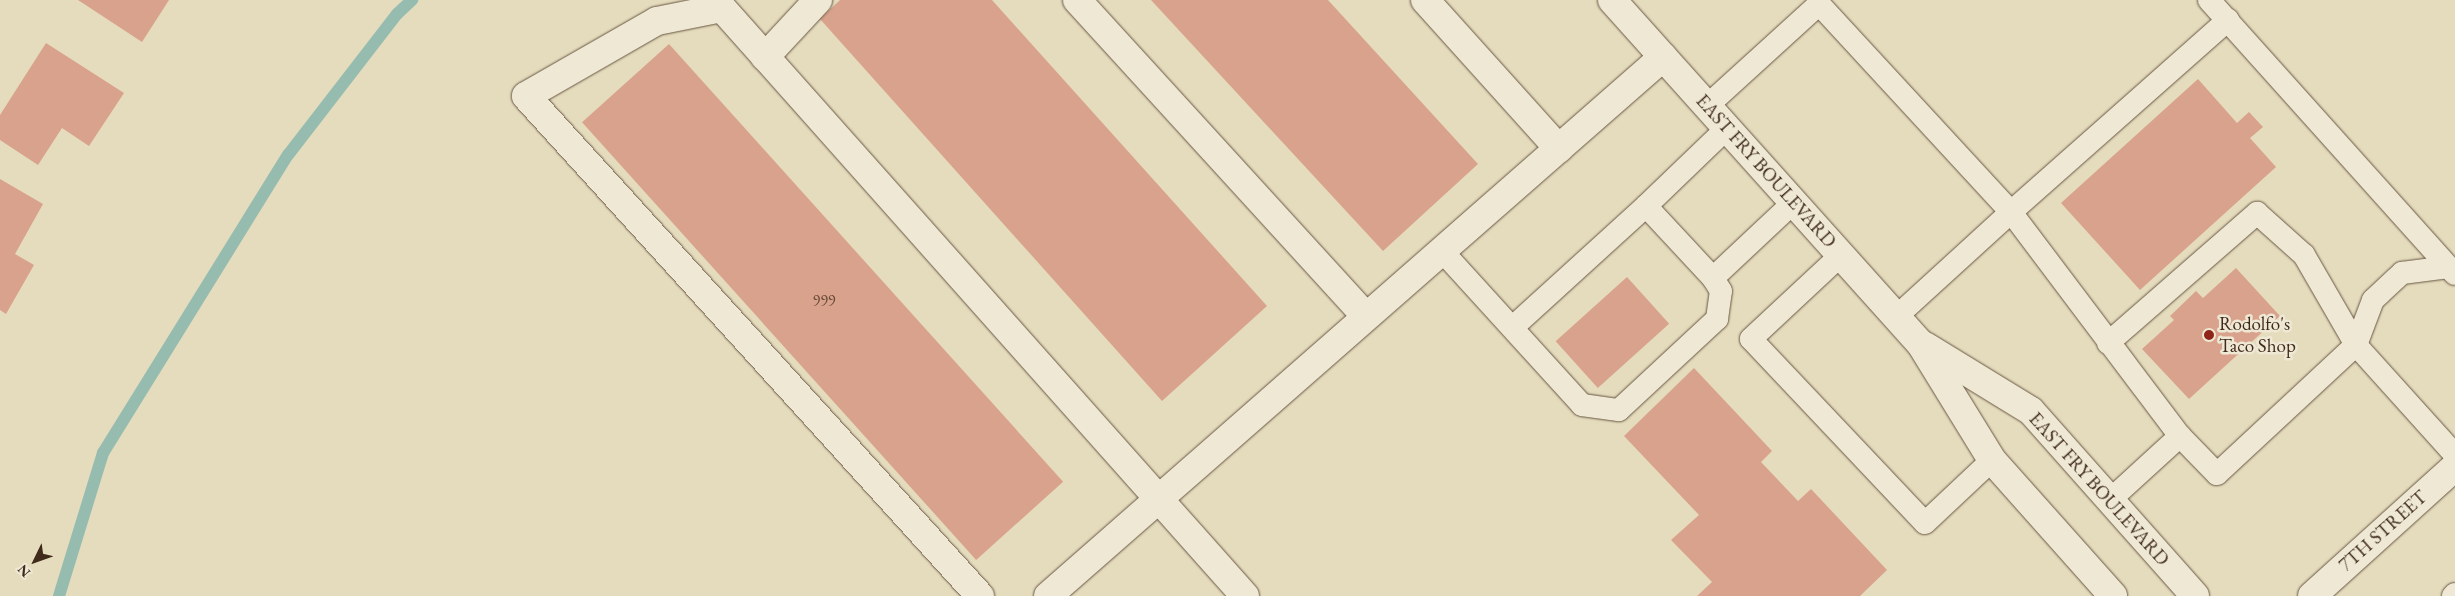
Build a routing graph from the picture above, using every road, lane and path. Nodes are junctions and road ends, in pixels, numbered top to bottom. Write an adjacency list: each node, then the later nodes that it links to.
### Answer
1 (818, 0): 8 (street)
2 (1079, 0): 20 (street)
3 (1425, 0): 12 (street)
4 (1612, 0): 9 (street, EAST FRY BOULEVARD)
5 (2209, 0): 7 (lane)
6 (1817, 2): 10 (lane); 15 (lane)
7 (2228, 20): 15 (lane); 18 (lane)
8 (765, 57): 30 (street); 32 (street)
9 (1663, 57): 10 (street, EAST FRY BOULEVARD); 12 (street)
10 (1707, 106): 11 (street, EAST FRY BOULEVARD)
11 (1727, 128): 13 (street, EAST FRY BOULEVARD); 14 (lane)
12 (1559, 149): 16 (street)
13 (1793, 203): 17 (street, EAST FRY BOULEVARD); 19 (lane)
14 (1646, 206): 19 (lane); 22 (lane)
15 (2011, 212): 21 (lane); 23 (lane)
16 (1442, 250): 20 (street); 22 (lane)
17 (1841, 255): 21 (street, EAST FRY BOULEVARD); 28 (lane)
18 (2452, 270): 25 (lane)
19 (1713, 278): 22 (lane)
20 (1366, 316): 30 (street)
21 (1896, 317): 24 (street, EAST FRY BOULEVARD)
22 (1513, 327)
23 (2108, 342): 25 (lane); 26 (lane)
24 (1920, 343): 28 (street, EAST FRY BOULEVARD); 31 (street, EAST FRY BOULEVARD)
25 (2356, 346): 26 (lane); 27 (lane)
26 (2180, 436): 31 (lane)
27 (2455, 455)
28 (1992, 460): 35 (street, EAST FRY BOULEVARD)
29 (2455, 467): 37 (street, 7TH STREET)
30 (1158, 498): 33 (street); 34 (street)
31 (2110, 500): 36 (street, EAST FRY BOULEVARD)
32 (980, 596)
33 (1048, 596)
34 (1245, 596)
35 (2113, 596)
36 (2196, 596)
37 (2312, 596)

